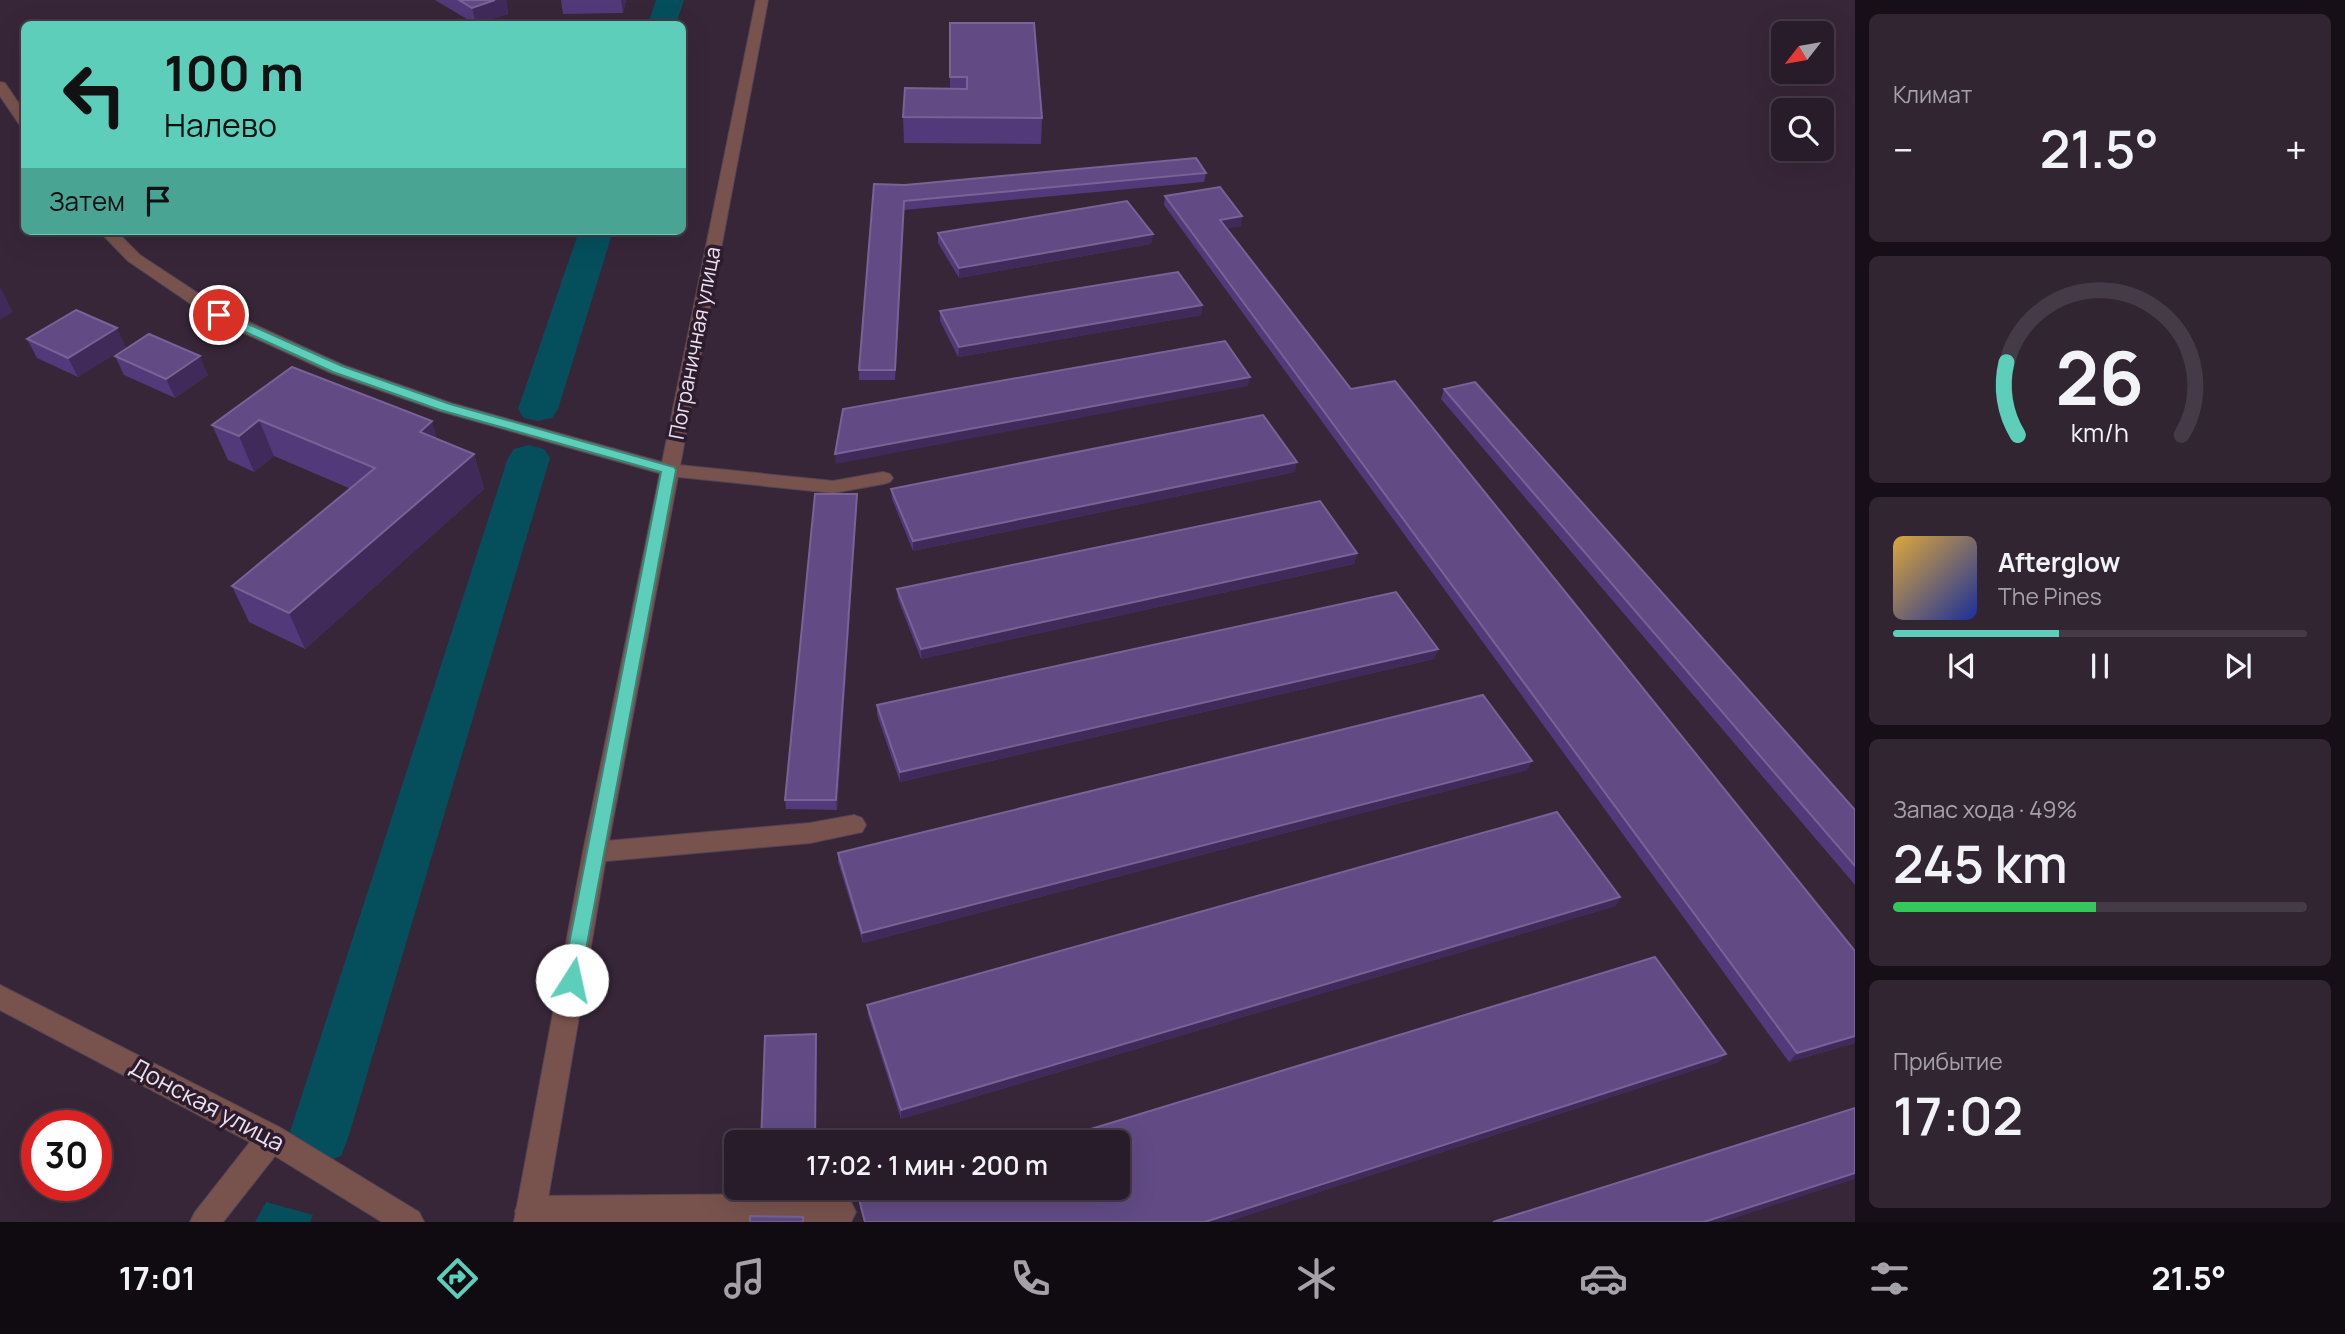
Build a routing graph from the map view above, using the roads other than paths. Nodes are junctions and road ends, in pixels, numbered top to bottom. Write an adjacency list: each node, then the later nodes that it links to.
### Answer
1 (762, 0): 5 (street, Пограничная улица)
2 (0, 86): 3 (street)
3 (21, 117)
4 (111, 235): 5 (street)
5 (669, 470): 6 (street); 8 (street, Пограничная улица)
6 (883, 478)
7 (854, 825): 8 (street)
8 (595, 852): 12 (street, Пограничная улица)
9 (0, 997): 10 (street, Донская улица)
10 (271, 1138): 13 (street); 14 (street, Донская улица)
11 (841, 1212): 12 (street)
12 (530, 1217)
13 (205, 1222)
14 (409, 1222)

